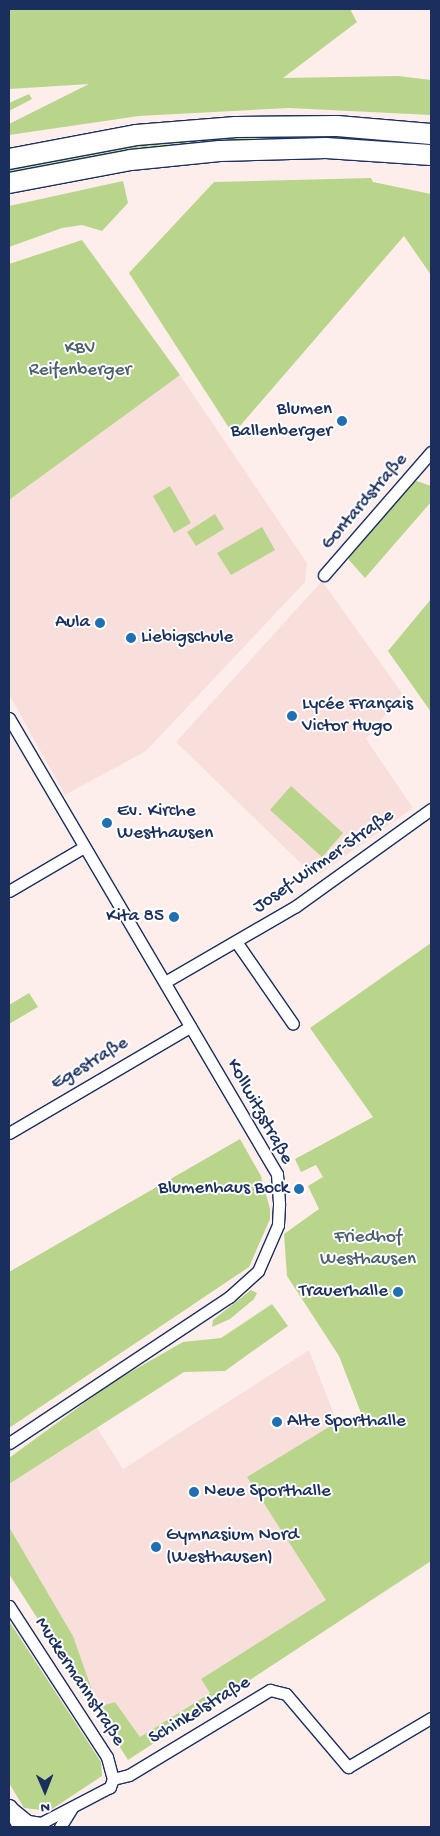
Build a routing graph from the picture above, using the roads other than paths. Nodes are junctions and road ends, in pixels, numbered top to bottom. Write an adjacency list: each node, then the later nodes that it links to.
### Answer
1 (431, 134): 3 (highway)
2 (431, 155): 4 (highway)
3 (9, 159)
4 (9, 183)
5 (431, 452): 6 (street, Gontardstraße)
6 (324, 574)
7 (9, 718): 9 (street, Kollwitzstraße)
8 (431, 809): 11 (street, Josef-Wirmer-Straße)
9 (84, 847): 10 (street); 12 (street, Kollwitzstraße)
10 (9, 890)
11 (237, 943): 12 (street, Josef-Wirmer-Straße); 13 (street)
12 (165, 982): 14 (street, Kollwitzstraße)
13 (293, 1024)
14 (190, 1027): 15 (street, Egestraße); 16 (street, Kollwitzstraße)
15 (9, 1133)
16 (9, 1443)
17 (9, 1606): 19 (street, Muckermannstraße)
18 (431, 1718): 19 (street, Schinkelstraße)
19 (114, 1779): 21 (street, Schinkelstraße)
20 (9, 1806): 21 (street, Schinkelstraße); 22 (main road)
21 (72, 1808): 23 (street, Schinkelstraße)
22 (22, 1827)
23 (60, 1827)

